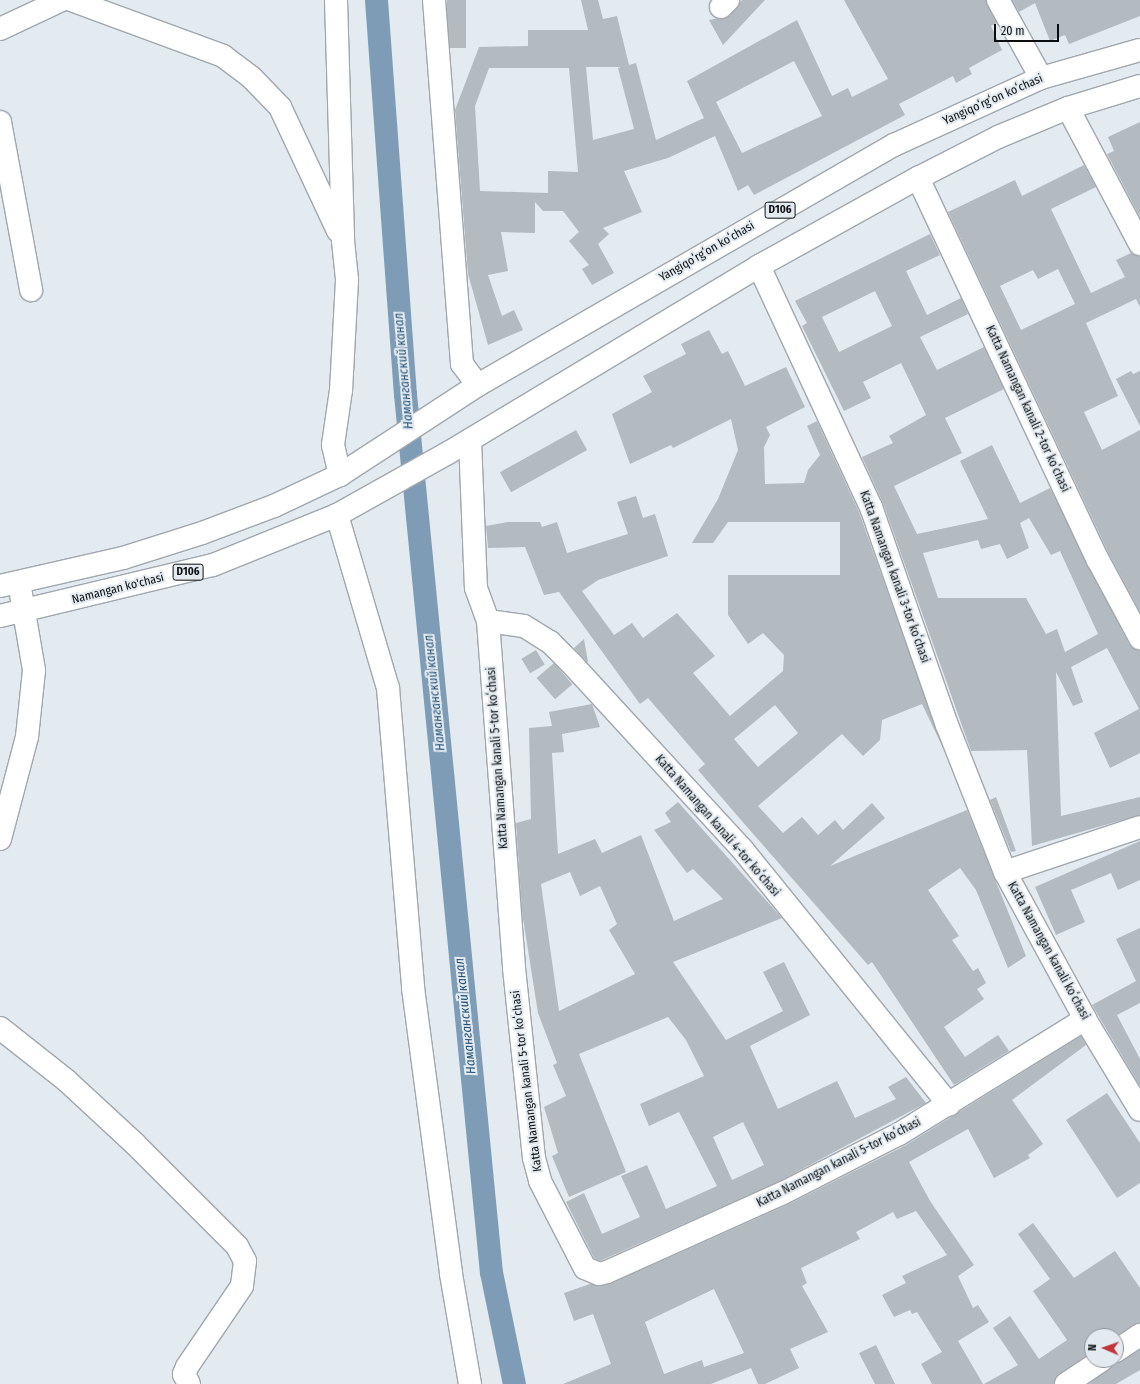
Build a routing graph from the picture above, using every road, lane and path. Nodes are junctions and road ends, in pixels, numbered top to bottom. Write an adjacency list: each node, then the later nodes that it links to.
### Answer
1 (62, 0): 6 (street)
2 (71, 0): 13 (street)
3 (336, 0): 13 (street)
4 (434, 0): 17 (street)
5 (998, 0): 8 (street)
6 (0, 29)
7 (1140, 50): 8 (street, Yangiqoʻrgʻon koʻchasi / D106)
8 (1042, 78): 17 (street, Yangiqoʻrgʻon koʻchasi / D106)
9 (1140, 86): 10 (street, D106)
10 (1068, 108): 12 (street, D106); 14 (street)
11 (0, 122): 16 (street)
12 (918, 178): 15 (street, D106); 25 (street, Katta Namangan kanali 2-tor koʻchasi)
13 (343, 241): 19 (street)
14 (1140, 244)
15 (758, 266): 18 (street, D106); 28 (street, Katta Namangan kanali 3-tor koʻchasi)
16 (31, 290)
17 (478, 385): 19 (street, Yangiqoʻrgʻon koʻchasi / D106)
18 (470, 440): 20 (street, Namangan ko'chasi / D106); 24 (street, Katta Namangan kanali 5-tor koʻchasi)
19 (340, 475): 21 (street, D106)
20 (337, 515): 22 (street, Namangan ko'chasi / D106); 37 (street)
21 (9, 584): 22 (street)
22 (25, 611): 23 (street, Namangan ko'chasi / D106); 27 (street)
23 (0, 616)
24 (488, 621): 31 (street, Katta Namangan kanali 4-tor koʻchasi); 31 (street, Katta Namangan kanali 5-tor koʻchasi)
25 (1140, 638)
26 (1140, 827): 28 (street, Katta Namangan kanali koʻchasi)
27 (0, 839)
28 (1005, 872): 29 (street, Katta Namangan kanali koʻchasi)
29 (1085, 1019): 31 (street, Katta Namangan kanali 5-tor koʻchasi); 32 (street, Katta Namangan kanali koʻchasi)
30 (0, 1028): 36 (street)
31 (949, 1105)
32 (1140, 1110)
33 (1140, 1335): 34 (street)
34 (1124, 1346)
35 (1090, 1368): 38 (street)
36 (189, 1384)
37 (470, 1384)
38 (1066, 1384)

